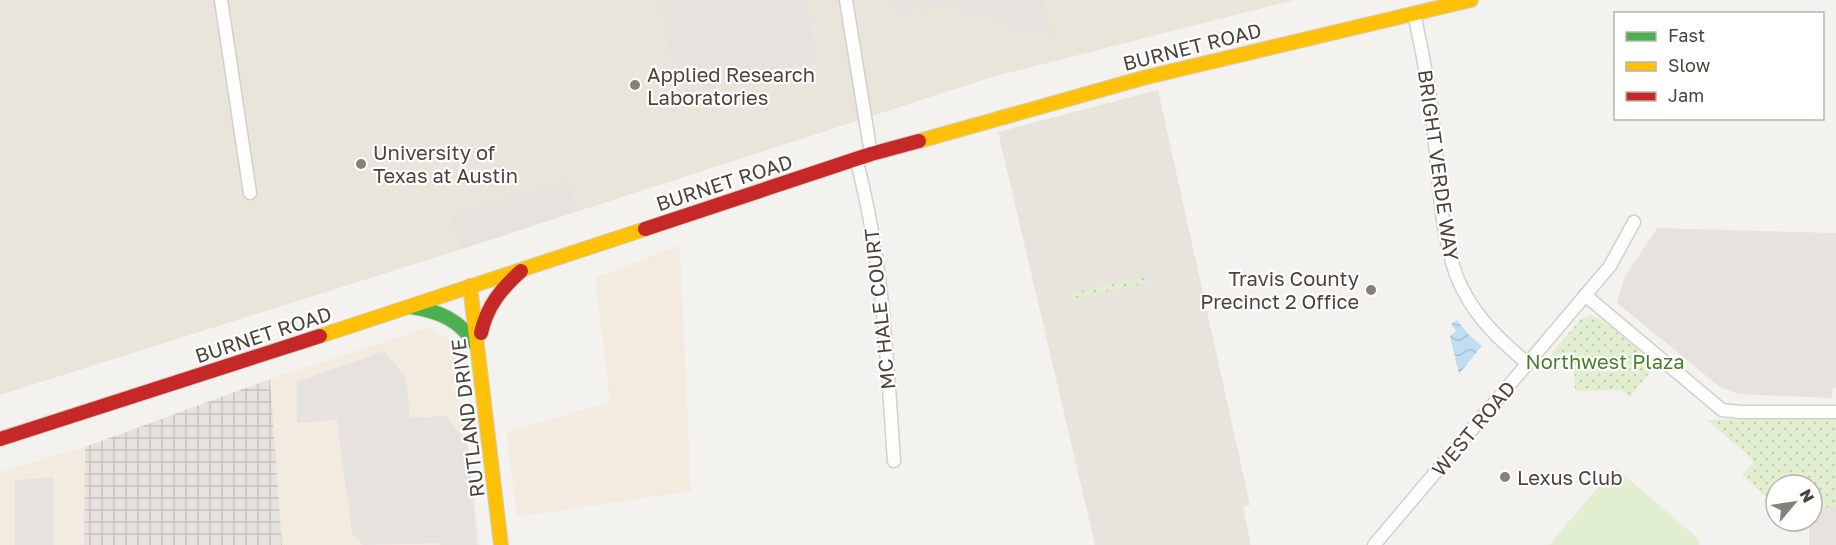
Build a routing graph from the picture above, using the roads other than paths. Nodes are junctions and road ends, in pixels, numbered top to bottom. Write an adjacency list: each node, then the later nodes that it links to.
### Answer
1 (220, 0): 7 (street)
2 (846, 0): 5 (street)
3 (1471, 0): 4 (main road, BURNET ROAD)
4 (1414, 13): 5 (main road, BURNET ROAD); 14 (street, BRIGHT VERDE WAY)
5 (871, 154): 6 (main road, BURNET ROAD)
6 (856, 159): 9 (main road, BURNET ROAD); 17 (street, MC HALE COURT)
7 (250, 193)
8 (1634, 222): 11 (street, WEST ROAD)
9 (523, 268): 10 (main road, BURNET ROAD); 13 (main road)
10 (470, 286): 12 (main road, BURNET ROAD); 13 (main road, RUTLAND DRIVE)
11 (1585, 295): 14 (street, WEST ROAD); 15 (street)
12 (408, 307): 13 (main road); 16 (main road, BURNET ROAD)
13 (479, 349): 18 (main road, RUTLAND DRIVE)
14 (1527, 363): 19 (street, WEST ROAD)
15 (1836, 412)
16 (0, 439)
17 (894, 461)
18 (501, 545)
19 (1374, 545)

